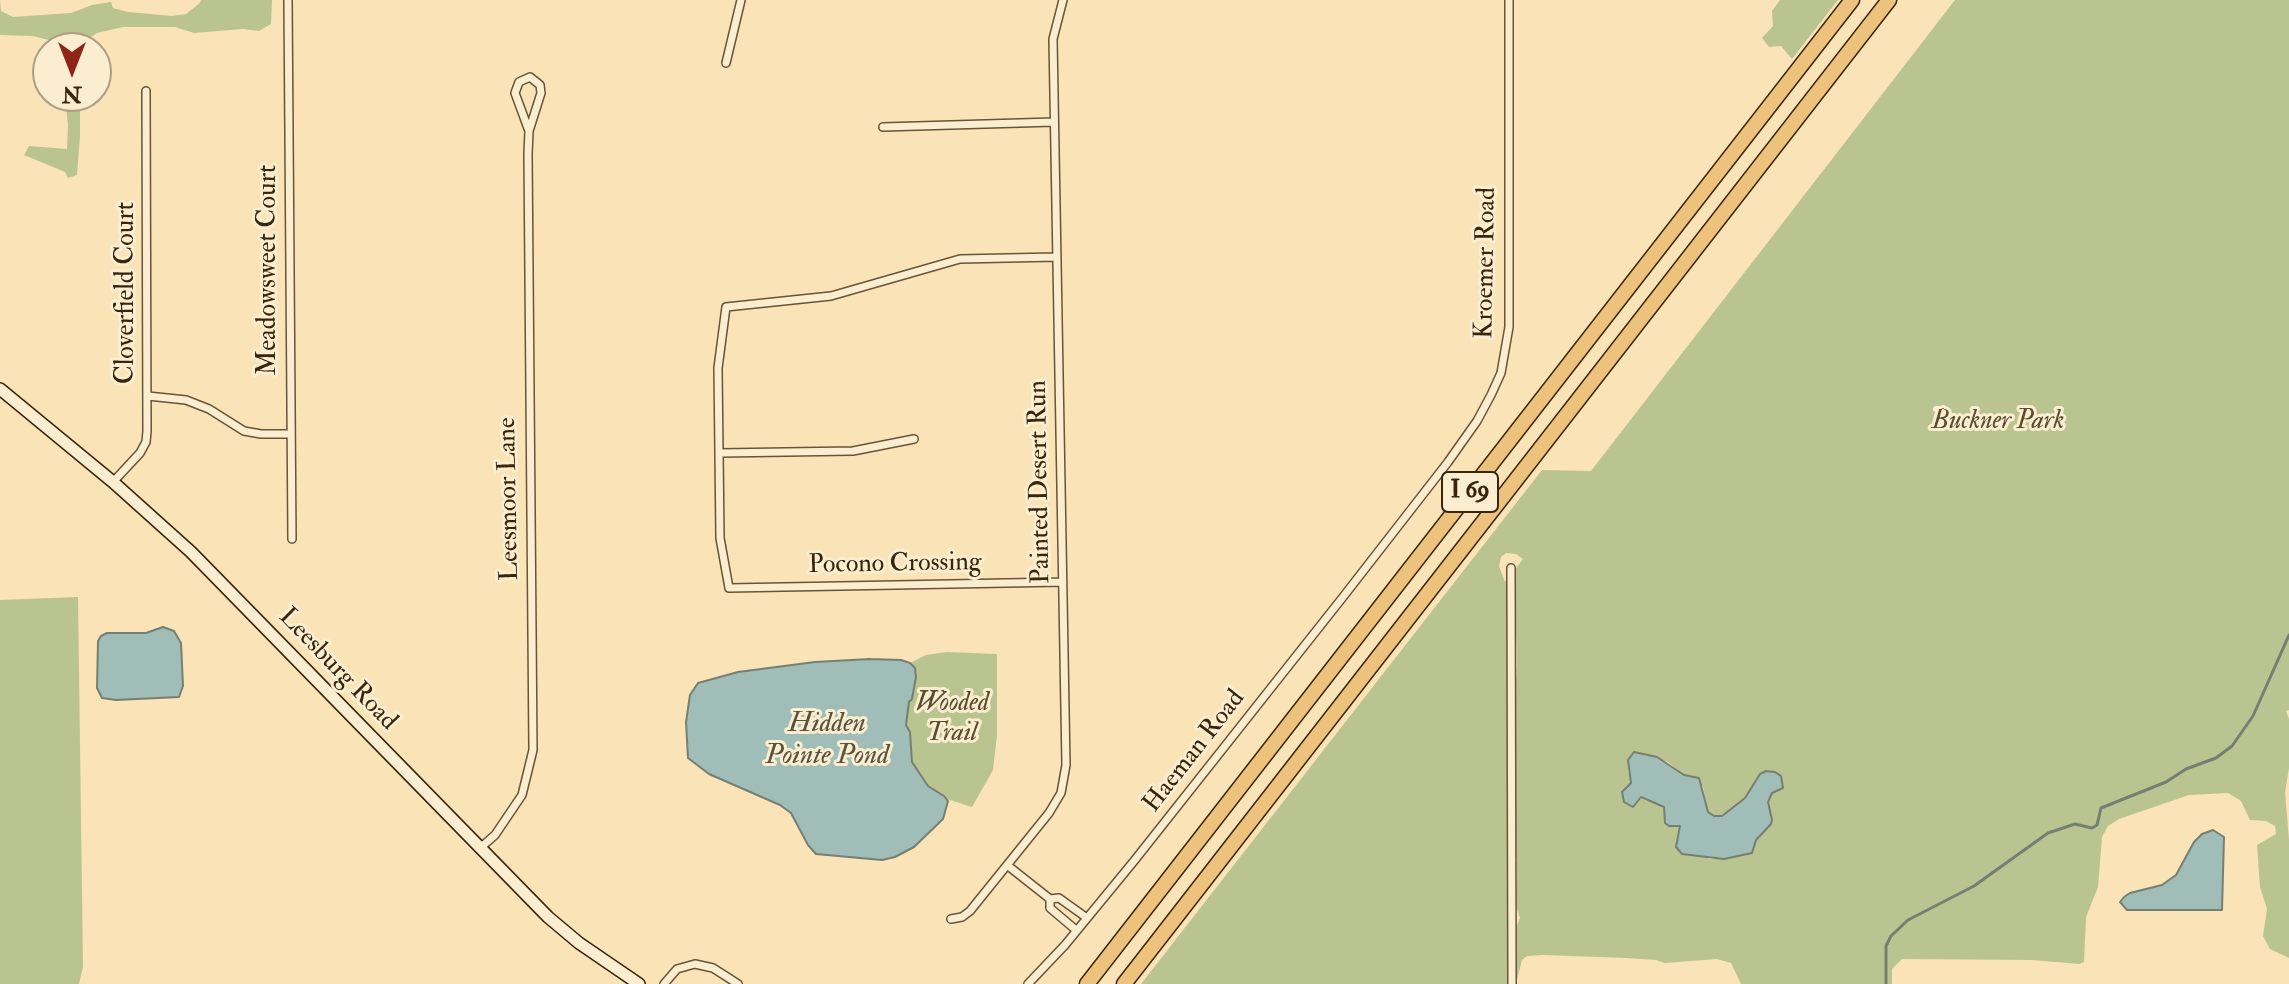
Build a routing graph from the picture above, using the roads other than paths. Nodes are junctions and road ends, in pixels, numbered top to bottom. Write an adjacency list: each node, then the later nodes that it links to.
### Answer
1 (288, 0): 15 (street, Meadowsweet Court)
2 (741, 0): 7 (street)
3 (1063, 0): 9 (street, Painted Desert Run)
4 (1509, 0): 20 (street, Kroemer Road)
5 (1852, 0): 33 (highway, I 69)
6 (1889, 0): 34 (highway, I 69)
7 (726, 63)
8 (146, 91): 14 (street, Cloverfield Court)
9 (1054, 122): 10 (street); 12 (street, Painted Desert Run)
10 (883, 127)
11 (529, 131): 11 (street, Leesmoor Lane); 23 (street, Leesmoor Lane)
12 (1056, 257): 17 (street); 22 (street, Painted Desert Run)
13 (0, 389): 18 (main road, Leesburg Road)
14 (148, 396): 15 (street); 18 (street, Cloverfield Court)
15 (290, 434): 19 (street, Meadowsweet Court)
16 (914, 439): 17 (street)
17 (720, 453): 22 (street, Pocono Crossing)
18 (113, 482): 23 (main road, Leesburg Road)
19 (292, 539)
20 (1387, 539): 26 (street, Haeman Road)
21 (1511, 568): 35 (street)
22 (1062, 582): 24 (street, Painted Desert Run)
23 (479, 849): 29 (main road, Leesburg Road)
24 (1007, 865): 25 (street); 27 (street, Painted Desert Run)
25 (1050, 899): 26 (street); 28 (street)
26 (1087, 918): 28 (street, Haeman Road)
27 (951, 919)
28 (1076, 930): 32 (street, Haeman Road)
29 (639, 984)
30 (664, 984): 31 (street)
31 (738, 984)
32 (1028, 984)
33 (1087, 984)
34 (1124, 984)
35 (1512, 984)

